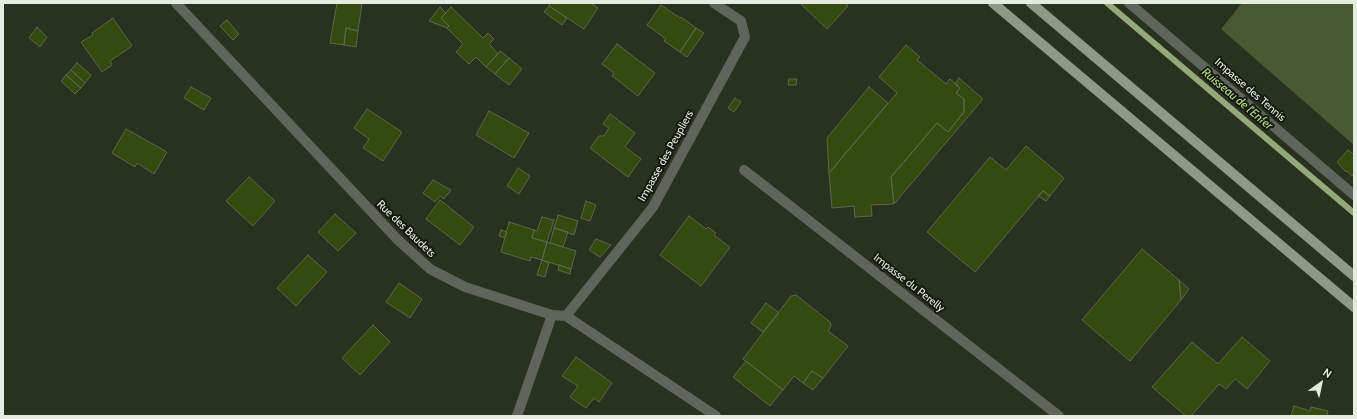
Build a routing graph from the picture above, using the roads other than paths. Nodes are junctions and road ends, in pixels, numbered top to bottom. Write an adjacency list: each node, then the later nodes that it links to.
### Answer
1 (176, 3): 10 (street, Rue des Baudets)
2 (714, 3): 11 (street, Impasse des Peupliers)
3 (993, 3): 9 (main road)
4 (1031, 3): 8 (main road)
5 (1129, 3): 7 (street, Impasse des Tennis)
6 (744, 170): 14 (street, Impasse du Perelly)
7 (1354, 195)
8 (1354, 276)
9 (1354, 307)
10 (552, 315): 11 (street, Rue des Baudets); 12 (street)
11 (566, 316): 13 (street, Rue des Baudets)
12 (517, 416)
13 (716, 416)
14 (1059, 416)

